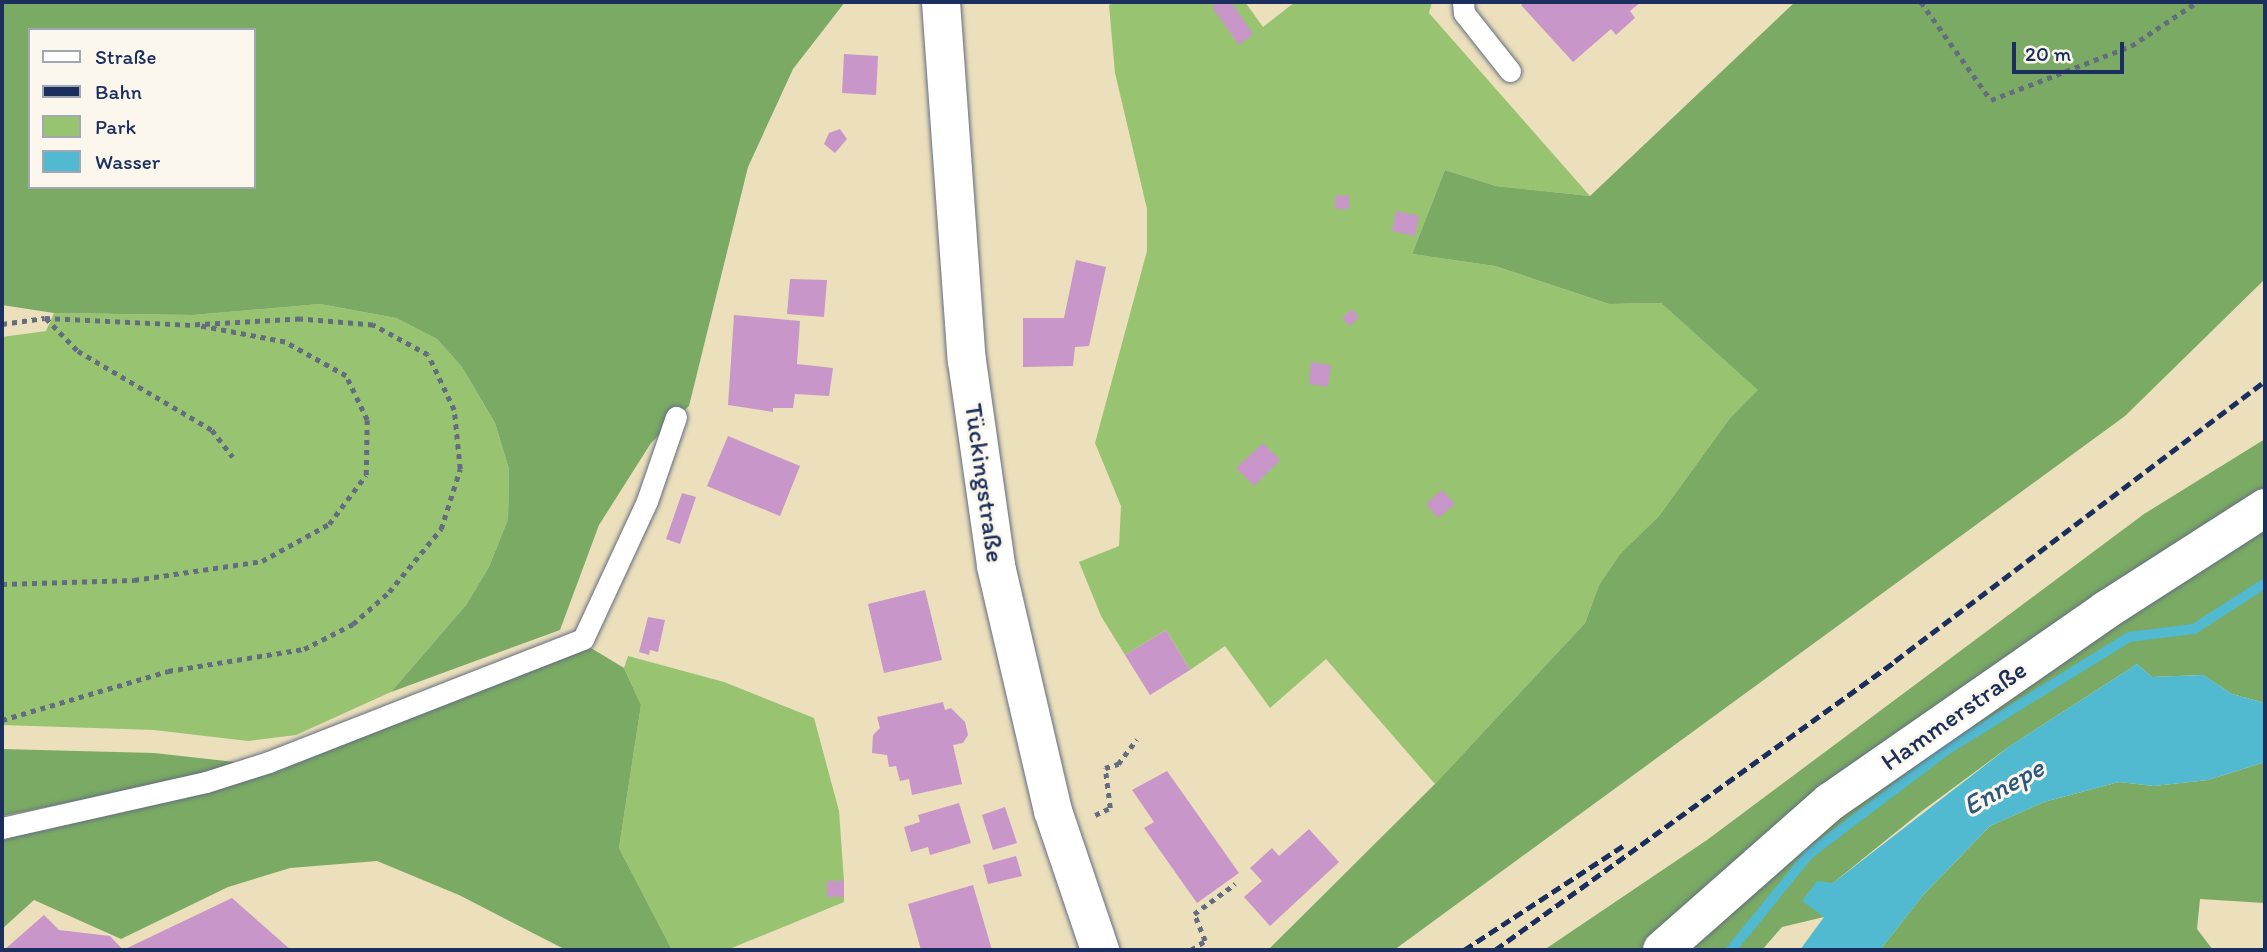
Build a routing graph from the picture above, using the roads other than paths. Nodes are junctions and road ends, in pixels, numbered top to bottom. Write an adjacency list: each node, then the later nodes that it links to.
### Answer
1 (941, 2): 7 (street, Tückingstraße)
2 (1463, 2): 3 (lane)
3 (1510, 71)
4 (676, 417): 6 (lane)
5 (2265, 508): 8 (street, Hammerstraße)
6 (2, 828)
7 (1100, 950)
8 (1662, 950)

